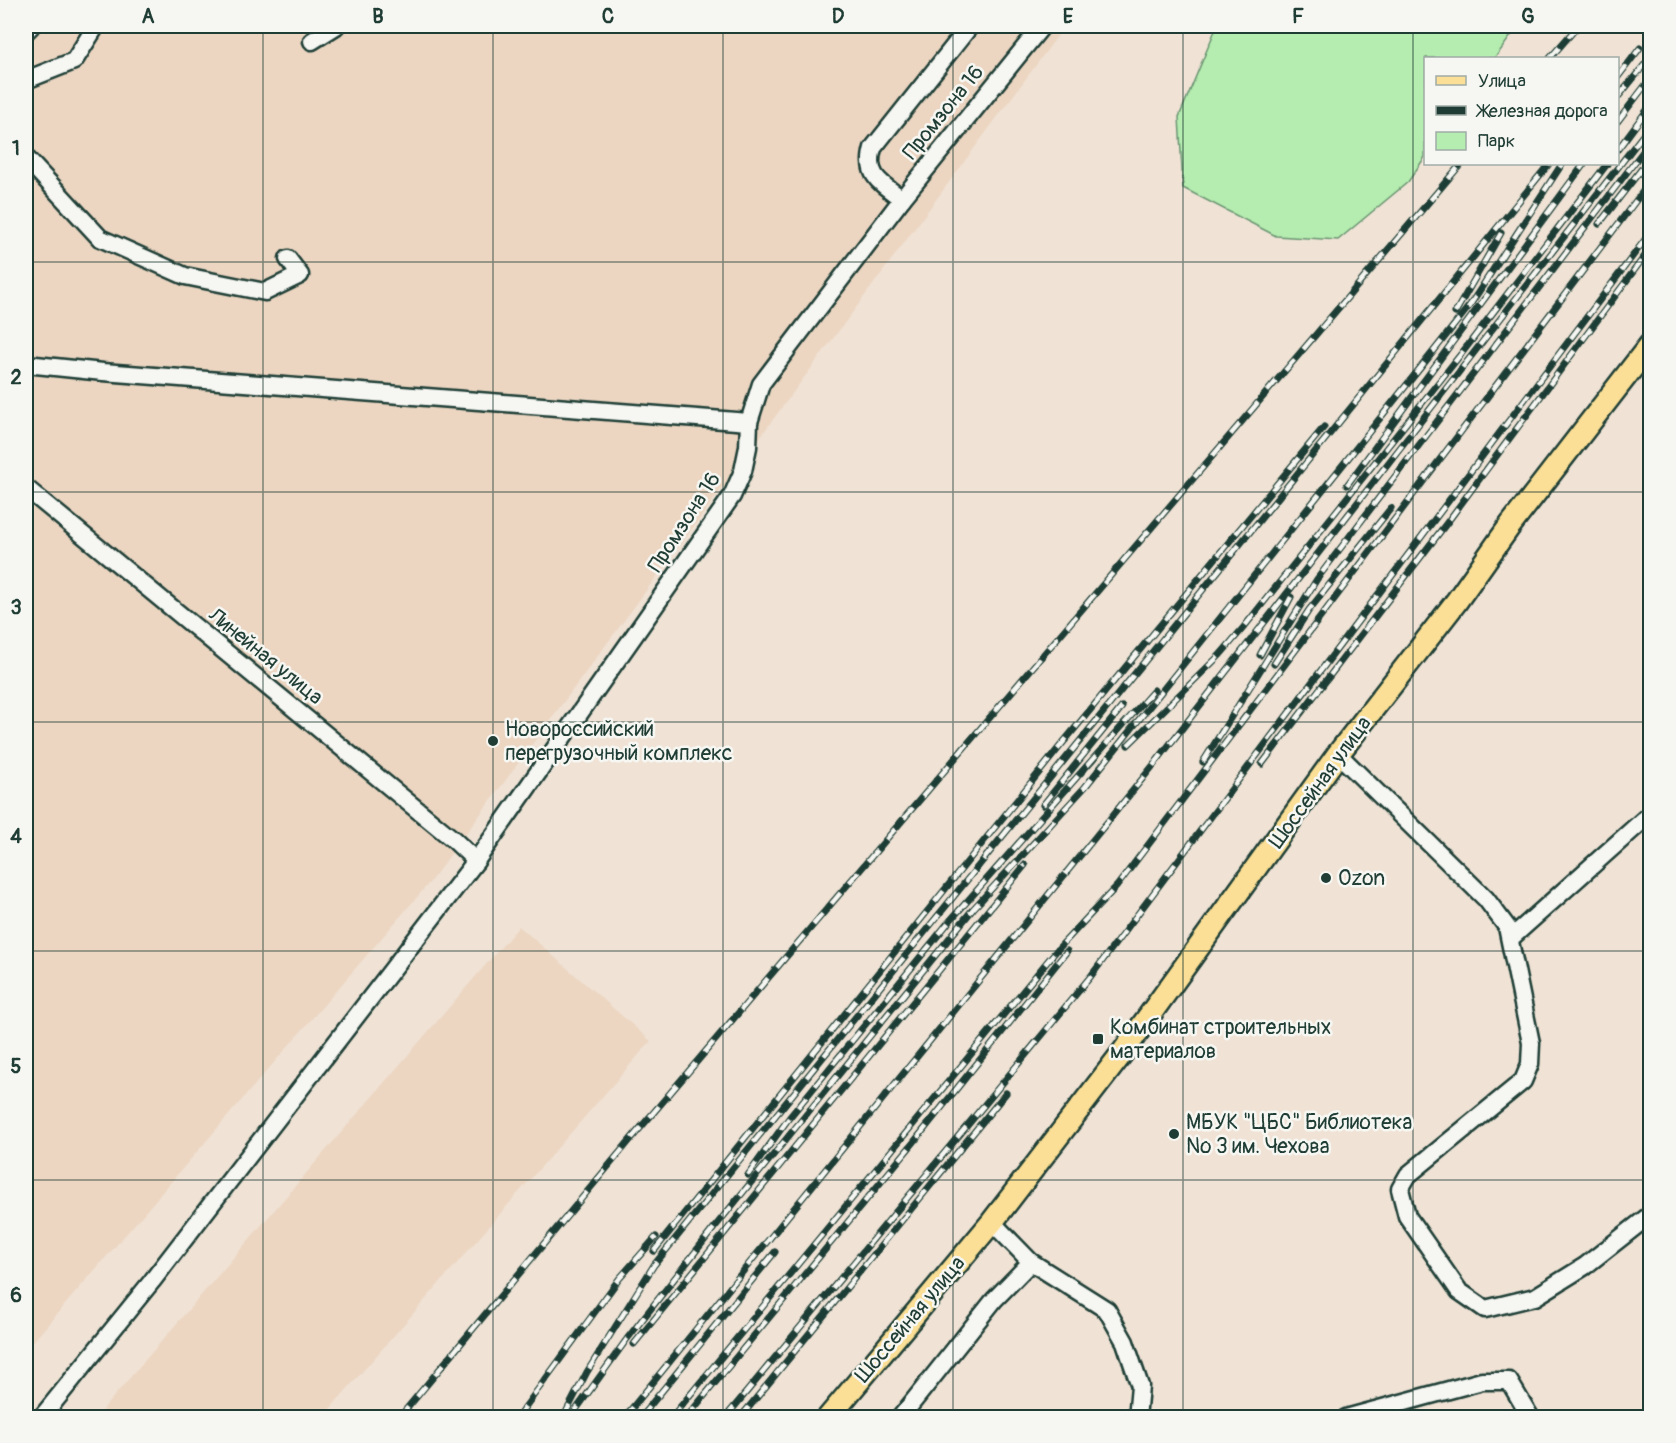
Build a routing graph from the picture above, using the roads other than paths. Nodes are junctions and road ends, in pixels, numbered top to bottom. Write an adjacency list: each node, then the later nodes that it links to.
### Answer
1 (31, 26): 6 (street)
2 (96, 26): 8 (street)
3 (336, 26): 7 (street)
4 (970, 26): 10 (street, Промзона 16)
5 (1042, 26): 10 (street, Промзона 16)
6 (26, 31)
7 (312, 41)
8 (26, 80)
9 (26, 158): 11 (street)
10 (902, 199): 14 (street, Промзона 16)
11 (288, 259)
12 (1648, 352): 16 (main road, Шоссейная улица)
13 (26, 364): 14 (street)
14 (749, 422): 18 (street, Промзона 16)
15 (26, 488): 18 (street, Линейная улица)
16 (1338, 754): 19 (street); 21 (main road, Шоссейная улица)
17 (1650, 814): 19 (street)
18 (476, 861): 23 (street, Промзона 16)
19 (1511, 938): 20 (street)
20 (1650, 1215)
21 (992, 1221): 22 (street); 24 (main road, Шоссейная улица)
22 (1031, 1262): 25 (street); 26 (street)
23 (41, 1418)
24 (828, 1418)
25 (900, 1418)
26 (1137, 1418)
27 (1346, 1418): 28 (street)
28 (1531, 1418)

